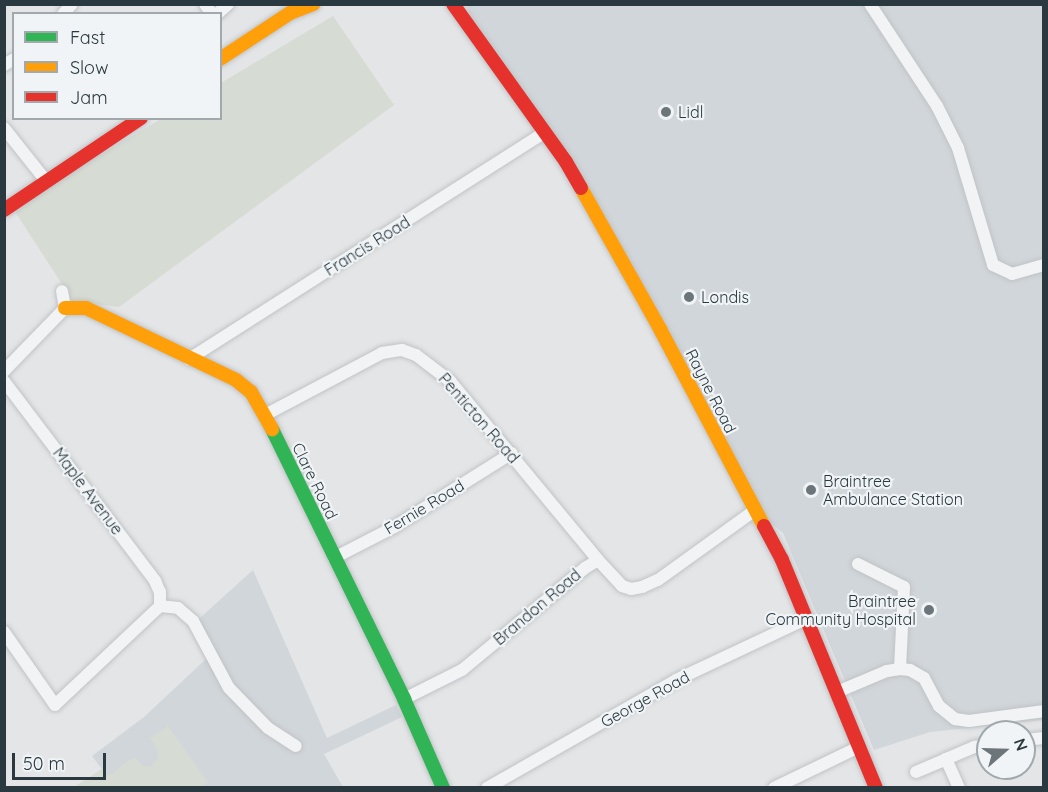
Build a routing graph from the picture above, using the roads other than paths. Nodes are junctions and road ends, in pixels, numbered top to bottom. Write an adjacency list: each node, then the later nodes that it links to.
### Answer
1 (313, 4): 6 (main road)
2 (453, 4): 5 (main road, Rayne Road)
3 (468, 4): 5 (main road, Rayne Road)
4 (870, 4): 12 (street)
5 (475, 32): 9 (main road, Rayne Road)
6 (222, 58)
7 (138, 120): 10 (main road)
8 (4, 128): 10 (street)
9 (545, 132): 15 (street, Francis Road); 20 (main road, Rayne Road)
10 (47, 182): 11 (main road)
11 (4, 210)
12 (1044, 265)
13 (62, 291): 14 (street)
14 (65, 308): 15 (main road, Clare Road); 16 (street)
15 (189, 359): 18 (main road, Clare Road)
16 (4, 371)
17 (4, 381): 24 (street, Maple Avenue)
18 (265, 415): 19 (street, Penticton Road); 21 (main road, Clare Road)
19 (512, 453): 21 (street, Fernie Road); 22 (street, Penticton Road)
20 (756, 510): 22 (street, Brandon Road); 25 (main road, Rayne Road)
21 (334, 558): 29 (main road, Clare Road)
22 (598, 560): 29 (street, Brandon Road)
23 (858, 564): 27 (street)
24 (160, 606): 26 (street); 31 (street)
25 (808, 618): 28 (main road, Rayne Road); 37 (street, George Road)
26 (4, 632)
27 (900, 669): 28 (street); 30 (street)
28 (837, 692): 32 (main road, Rayne Road)
29 (404, 699): 36 (main road, Clare Road)
30 (1044, 711)
31 (296, 746)
32 (859, 747): 38 (street); 39 (main road, Rayne Road)
33 (976, 747): 34 (street)
34 (946, 759): 35 (street); 40 (street)
35 (916, 772)
36 (443, 788)
37 (487, 788)
38 (774, 788)
39 (876, 788)
40 (959, 788)

